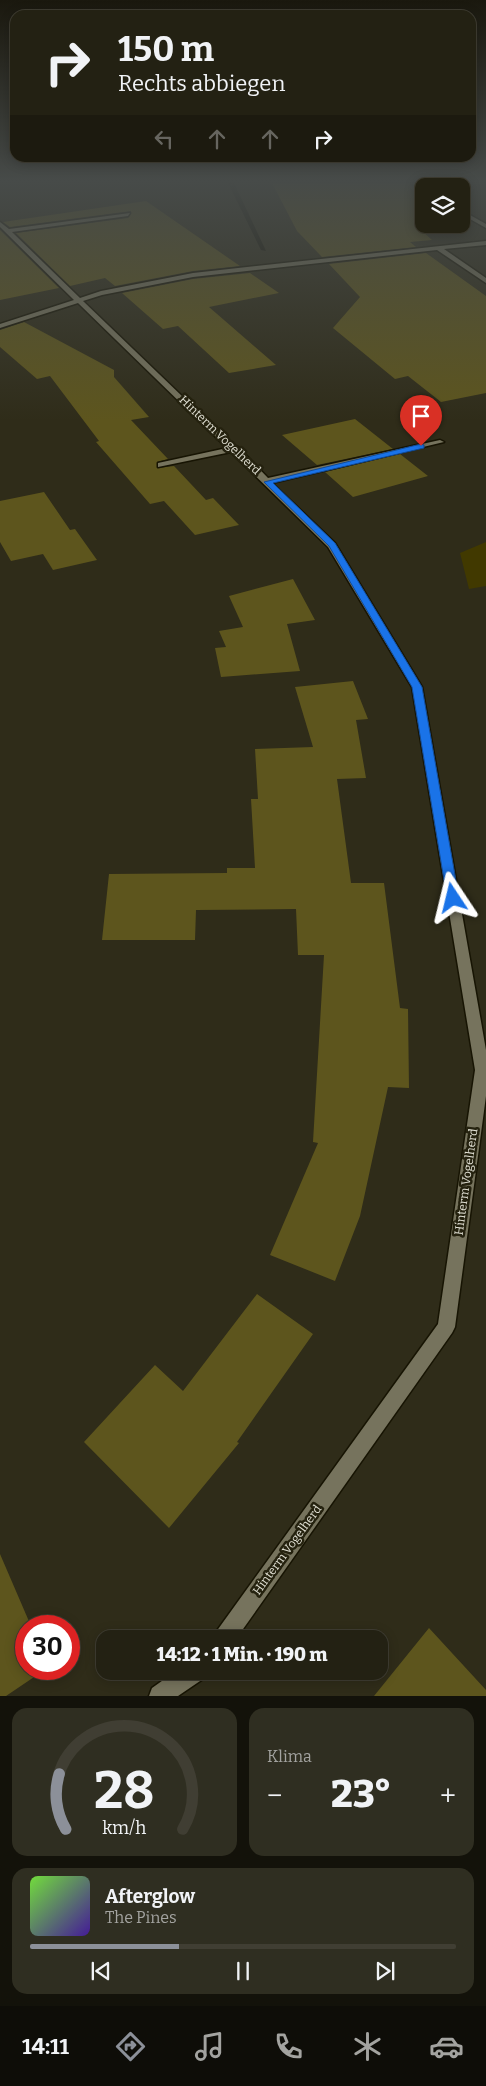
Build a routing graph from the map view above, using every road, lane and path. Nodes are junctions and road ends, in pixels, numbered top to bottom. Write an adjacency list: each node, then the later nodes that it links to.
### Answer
1 (39, 262): 5 (street, Hinterm Vogelherd)
2 (305, 262): 5 (street)
3 (458, 262): 4 (street)
4 (486, 281)
5 (81, 301): 6 (street); 8 (street, Hinterm Vogelherd)
6 (0, 326)
7 (440, 442): 10 (street)
8 (235, 449): 9 (street); 10 (street, Hinterm Vogelherd)
9 (161, 465)
10 (268, 482): 11 (street, Hinterm Vogelherd)
11 (229, 1630)
12 (182, 1680): 13 (street)
13 (160, 1696)

